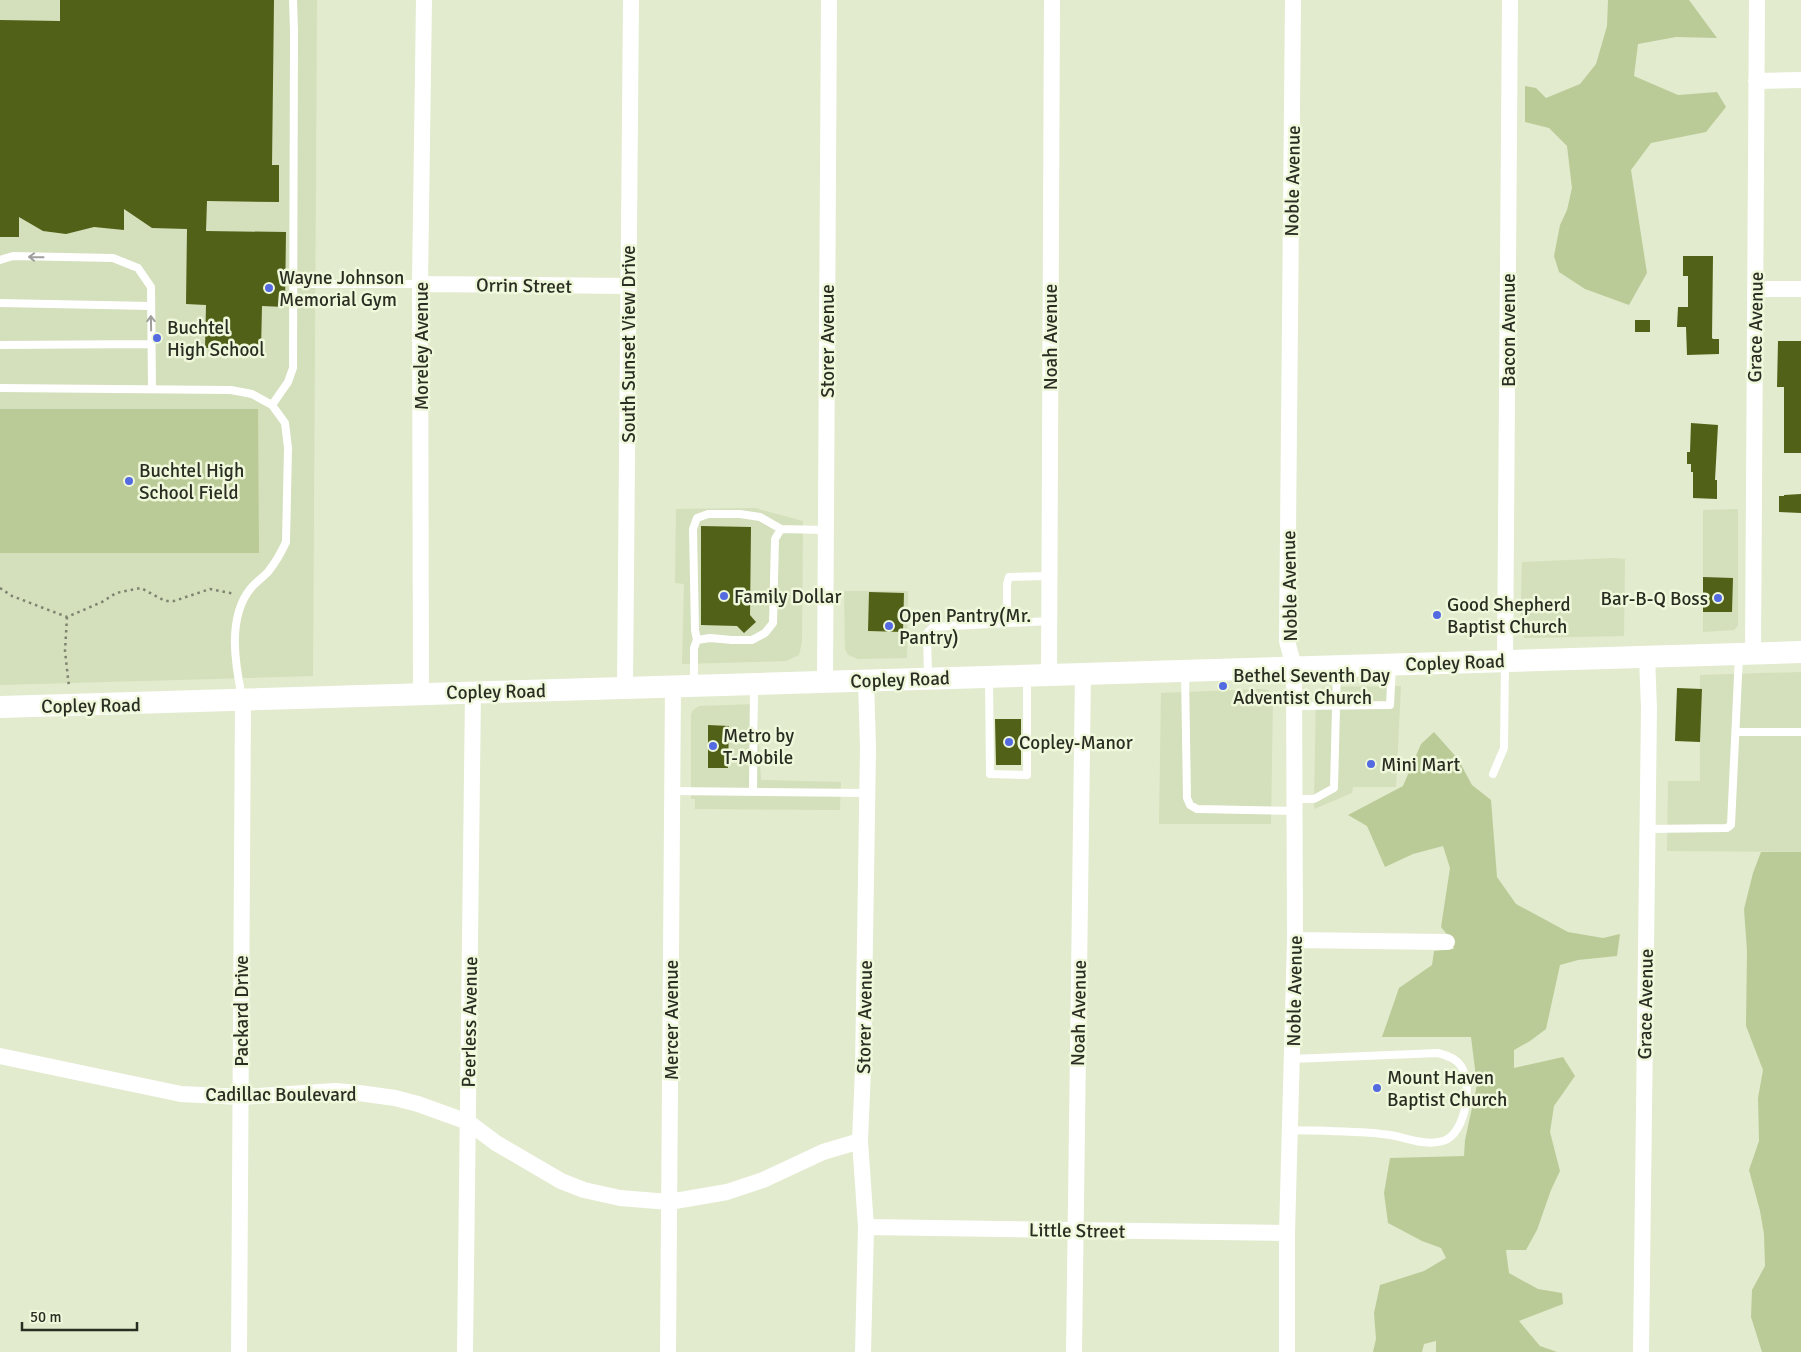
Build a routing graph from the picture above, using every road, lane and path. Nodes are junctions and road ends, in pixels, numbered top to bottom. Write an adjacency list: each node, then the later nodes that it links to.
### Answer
1 (293, 0): 12 (lane)
2 (424, 0): 13 (street, Moreley Avenue)
3 (631, 0): 14 (street, South Sunset View Drive)
4 (829, 0): 25 (street, Storer Avenue)
5 (1052, 0): 26 (street, Noah Avenue)
6 (1293, 0): 39 (street, Noble Avenue)
7 (1510, 0): 36 (street, Bacon Avenue)
8 (1757, 0): 10 (street, Grace Avenue)
9 (1801, 80): 10 (street)
10 (1756, 81): 15 (street, Grace Avenue)
11 (0, 260): 18 (lane, one-way to 11)
12 (293, 284): 13 (lane); 23 (lane)
13 (420, 284): 14 (street, Orrin Street); 51 (street, Moreley Avenue)
14 (628, 286): 48 (street, South Sunset View Drive)
15 (1755, 289): 16 (street); 34 (street, Grace Avenue)
16 (1801, 289)
17 (0, 303): 18 (lane)
18 (151, 306): 19 (lane, one-way to 18)
19 (151, 344): 20 (lane); 22 (lane)
20 (0, 345)
21 (0, 388): 22 (lane)
22 (152, 389): 23 (lane)
23 (272, 405): 28 (lane)
24 (781, 529): 25 (lane); 32 (lane); 32 (lane)
25 (826, 530): 46 (street, Storer Avenue)
26 (1049, 576): 30 (street, Noah Avenue); 31 (lane)
27 (0, 588): 29 (path)
28 (245, 598): 29 (path); 52 (lane)
29 (67, 617): 53 (path)
30 (1049, 621): 31 (lane); 42 (street, Noah Avenue)
31 (1007, 623): 44 (lane)
32 (698, 640): 49 (lane)
33 (1801, 652): 34 (main road, Copley Road)
34 (1746, 654): 35 (main road, Copley Road); 57 (lane)
35 (1647, 656): 36 (main road, Copley Road); 64 (street, Grace Avenue)
36 (1505, 660): 37 (main road, Copley Road); 59 (lane)
37 (1392, 664): 38 (main road, Copley Road); 55 (lane)
38 (1337, 666): 39 (main road, Copley Road); 55 (lane)
39 (1294, 668): 40 (main road, Copley Road); 54 (street, Noble Avenue)
40 (1184, 670): 41 (main road, Copley Road); 63 (lane)
41 (1083, 673): 42 (main road, Copley Road); 75 (street, Noah Avenue)
42 (1038, 674): 43 (main road, Copley Road); 43 (lane)
43 (988, 676): 44 (main road, Copley Road)
44 (928, 678): 45 (main road, Copley Road)
45 (866, 681): 46 (main road, Copley Road); 62 (street, Storer Avenue)
46 (825, 682): 47 (main road, Copley Road)
47 (754, 684): 49 (main road, Copley Road); 61 (lane)
48 (626, 687): 49 (main road, Copley Road); 50 (main road, Copley Road)
49 (684, 687): 60 (street, Mercer Avenue)
50 (473, 692): 51 (main road, Copley Road); 70 (street, Peerless Avenue)
51 (421, 693): 52 (main road, Copley Road)
52 (243, 701): 53 (main road, Copley Road); 69 (street, Packard Drive)
53 (69, 706): 56 (main road, Copley Road)
54 (1294, 706): 55 (lane); 63 (street, Noble Avenue)
55 (1336, 706): 63 (lane)
56 (0, 707)
57 (1736, 732): 58 (lane); 64 (lane)
58 (1801, 732)
59 (1493, 774)
60 (672, 791): 61 (lane); 73 (street, Mercer Avenue)
61 (753, 792): 62 (lane)
62 (867, 792): 72 (street, Storer Avenue)
63 (1294, 805): 65 (street, Noble Avenue)
64 (1647, 829): 83 (street, Grace Avenue)
65 (1295, 940): 66 (street); 68 (street, Noble Avenue)
66 (1447, 942)
67 (0, 1056): 69 (street, Cadillac Boulevard)
68 (1292, 1059): 71 (street, Noble Avenue); 71 (lane)
69 (241, 1097): 70 (street, Cadillac Boulevard); 77 (street, Packard Drive)
70 (468, 1122): 73 (street, Cadillac Boulevard); 78 (street, Peerless Avenue)
71 (1290, 1130): 76 (street, Noble Avenue)
72 (860, 1141): 73 (street, Cadillac Boulevard); 74 (street, Storer Avenue)
73 (670, 1202): 79 (street, Mercer Avenue)
74 (866, 1227): 75 (street, Little Street); 80 (street, Storer Avenue)
75 (1075, 1230): 76 (street, Little Street); 81 (street, Noah Avenue)
76 (1287, 1233): 82 (street, Noble Avenue)
77 (238, 1352)
78 (465, 1352)
79 (668, 1352)
80 (864, 1352)
81 (1074, 1352)
82 (1287, 1352)
83 (1641, 1352)

